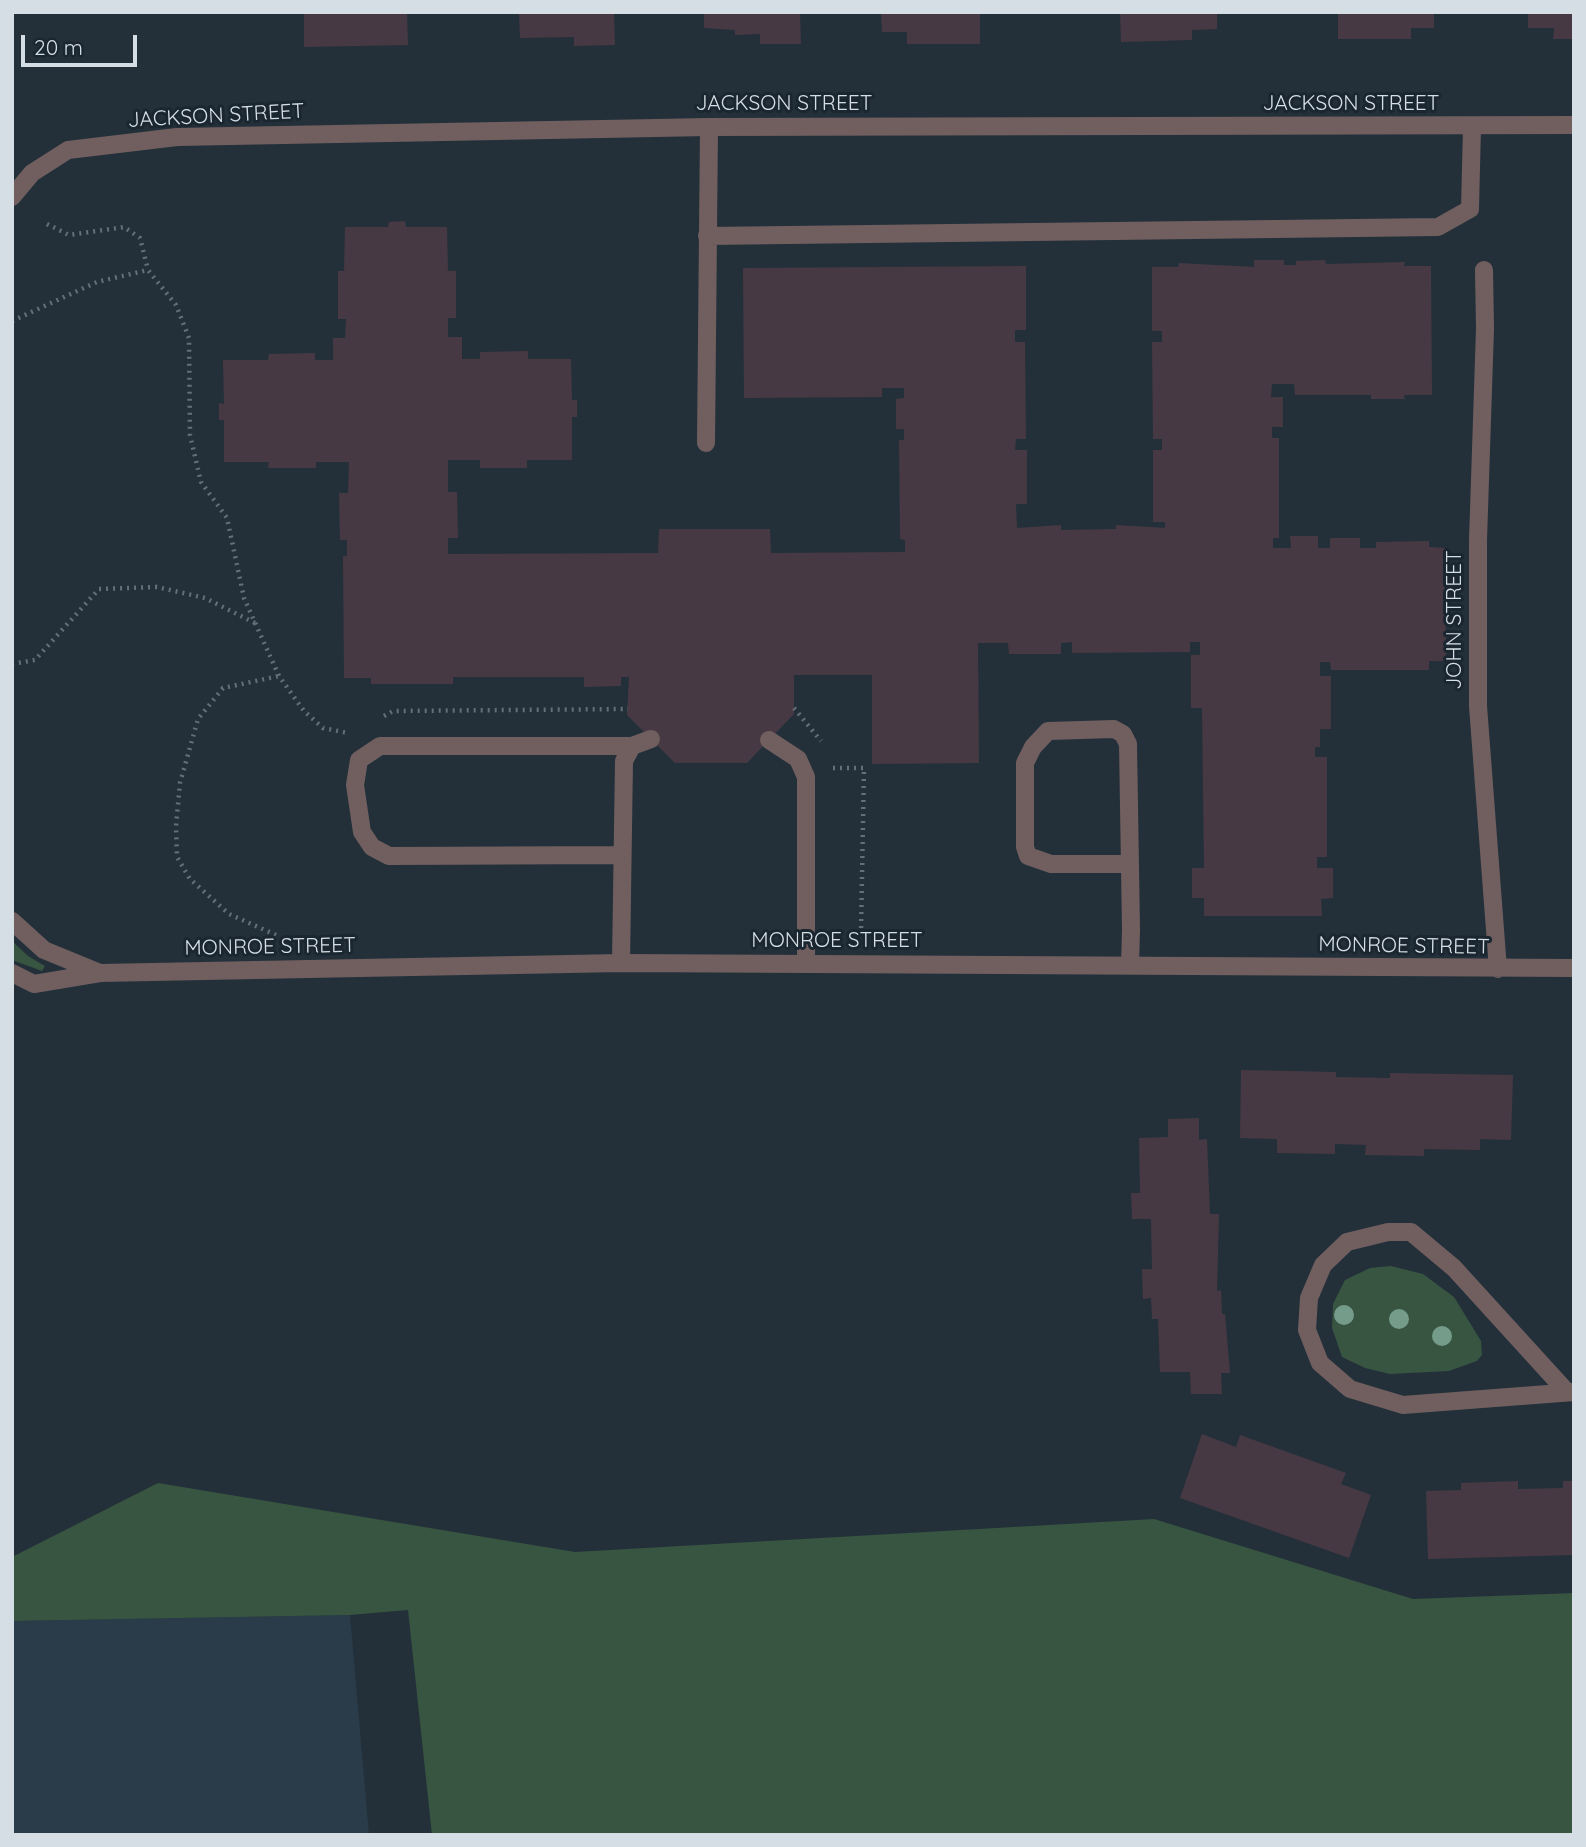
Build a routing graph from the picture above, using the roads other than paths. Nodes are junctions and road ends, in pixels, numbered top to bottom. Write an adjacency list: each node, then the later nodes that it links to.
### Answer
1 (1574, 125): 3 (street, JACKSON STREET)
2 (709, 127): 3 (street, JACKSON STREET); 4 (street, JACKSON STREET); 5 (street)
3 (1472, 127): 5 (street)
4 (12, 197)
5 (707, 236): 7 (street)
6 (1483, 270): 18 (street, JOHN STREET)
7 (706, 443)
8 (651, 739): 10 (street)
9 (769, 740): 15 (street)
10 (632, 746): 11 (street); 11 (street)
11 (622, 855): 14 (street)
12 (1130, 864): 12 (street); 16 (street)
13 (12, 921): 20 (street)
14 (621, 963): 15 (street, MONROE STREET); 20 (street, MONROE STREET)
15 (806, 963): 16 (street, MONROE STREET)
16 (1130, 965): 18 (street, MONROE STREET)
17 (1574, 968): 18 (street, MONROE STREET)
18 (1498, 969)
19 (12, 973): 20 (street, MONROE STREET)
20 (100, 973)
21 (1570, 1391): 21 (street)

